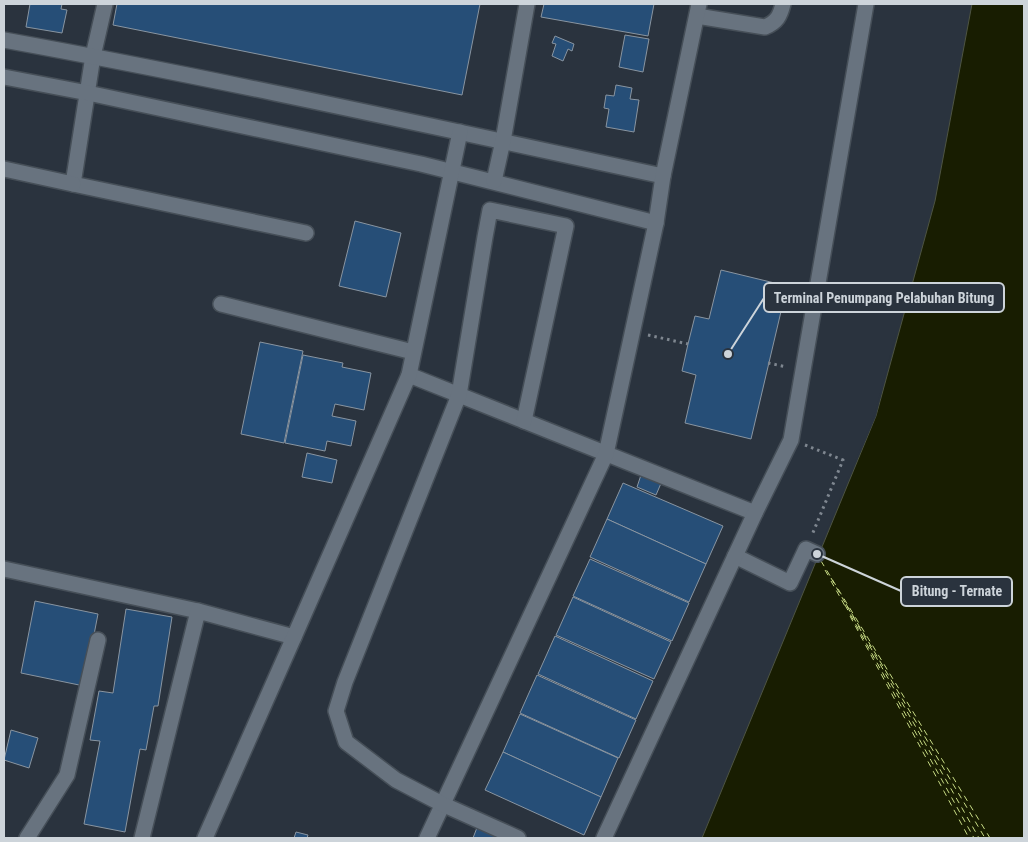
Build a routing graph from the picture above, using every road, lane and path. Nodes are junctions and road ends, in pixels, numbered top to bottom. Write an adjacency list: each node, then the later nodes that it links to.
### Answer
1 (105, 4): 7 (lane)
2 (527, 4): 11 (lane)
3 (783, 4): 5 (lane)
4 (866, 4): 28 (lane)
5 (698, 10): 14 (lane)
6 (4, 40): 7 (lane)
7 (93, 56): 9 (lane); 10 (lane)
8 (4, 76): 9 (lane)
9 (88, 93): 13 (lane); 16 (lane)
10 (460, 132): 11 (lane); 13 (lane)
11 (503, 141): 14 (lane); 15 (lane)
12 (4, 169): 16 (lane)
13 (452, 171): 15 (lane); 24 (lane)
14 (664, 176): 19 (lane)
15 (494, 181): 17 (lane)
16 (73, 184): 20 (lane)
17 (537, 193): 18 (lane); 19 (lane)
18 (532, 219): 26 (lane); 27 (lane)
19 (656, 223): 22 (lane)
20 (306, 233)
21 (221, 304): 24 (lane)
22 (633, 332): 23 (path); 29 (lane)
23 (688, 344)
24 (413, 352): 25 (lane)
25 (409, 374): 26 (lane); 35 (lane)
26 (459, 395): 27 (lane); 37 (lane)
27 (524, 421): 29 (lane)
28 (790, 440): 30 (lane); 31 (path)
29 (606, 454): 30 (lane); 37 (lane)
30 (755, 513): 32 (lane)
31 (811, 551): 32 (lane)
32 (735, 556): 43 (lane)
33 (4, 569): 34 (lane)
34 (198, 611): 35 (lane); 39 (lane)
35 (294, 638): 40 (lane)
36 (98, 640): 38 (lane)
37 (442, 804): 41 (lane); 42 (lane)
38 (27, 838)
39 (142, 838)
40 (205, 838)
41 (427, 838)
42 (518, 838)
43 (604, 838)

